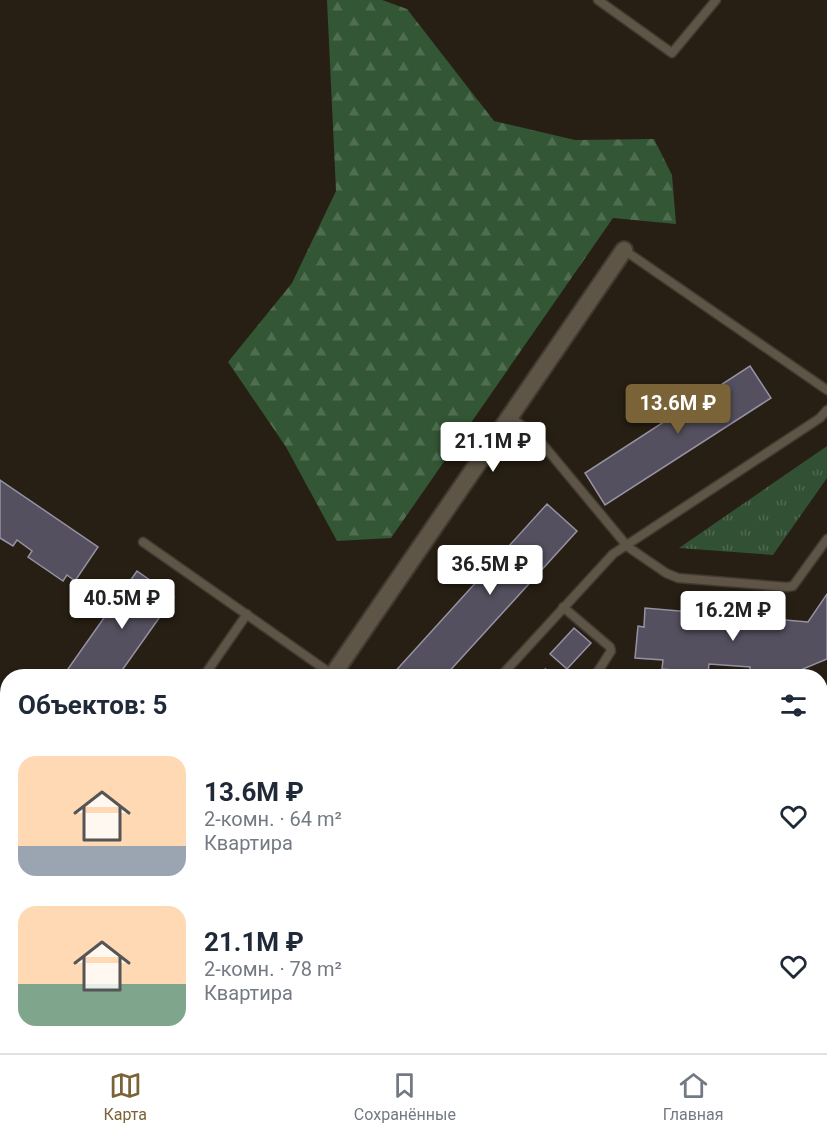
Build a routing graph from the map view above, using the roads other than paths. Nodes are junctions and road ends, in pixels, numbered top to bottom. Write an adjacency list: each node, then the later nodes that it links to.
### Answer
1 (598, 0): 2 (lane)
2 (716, 0)
3 (624, 250): 4 (lane); 6 (street)
4 (827, 390)
5 (827, 410): 9 (lane)
6 (510, 417): 9 (lane); 14 (street)
7 (827, 539): 9 (lane)
8 (143, 542): 11 (lane)
9 (626, 545): 10 (lane)
10 (563, 608): 15 (lane); 16 (lane)
11 (247, 614): 12 (lane); 13 (lane)
12 (209, 669)
13 (323, 669)
14 (338, 669)
15 (507, 669)
16 (599, 669)

